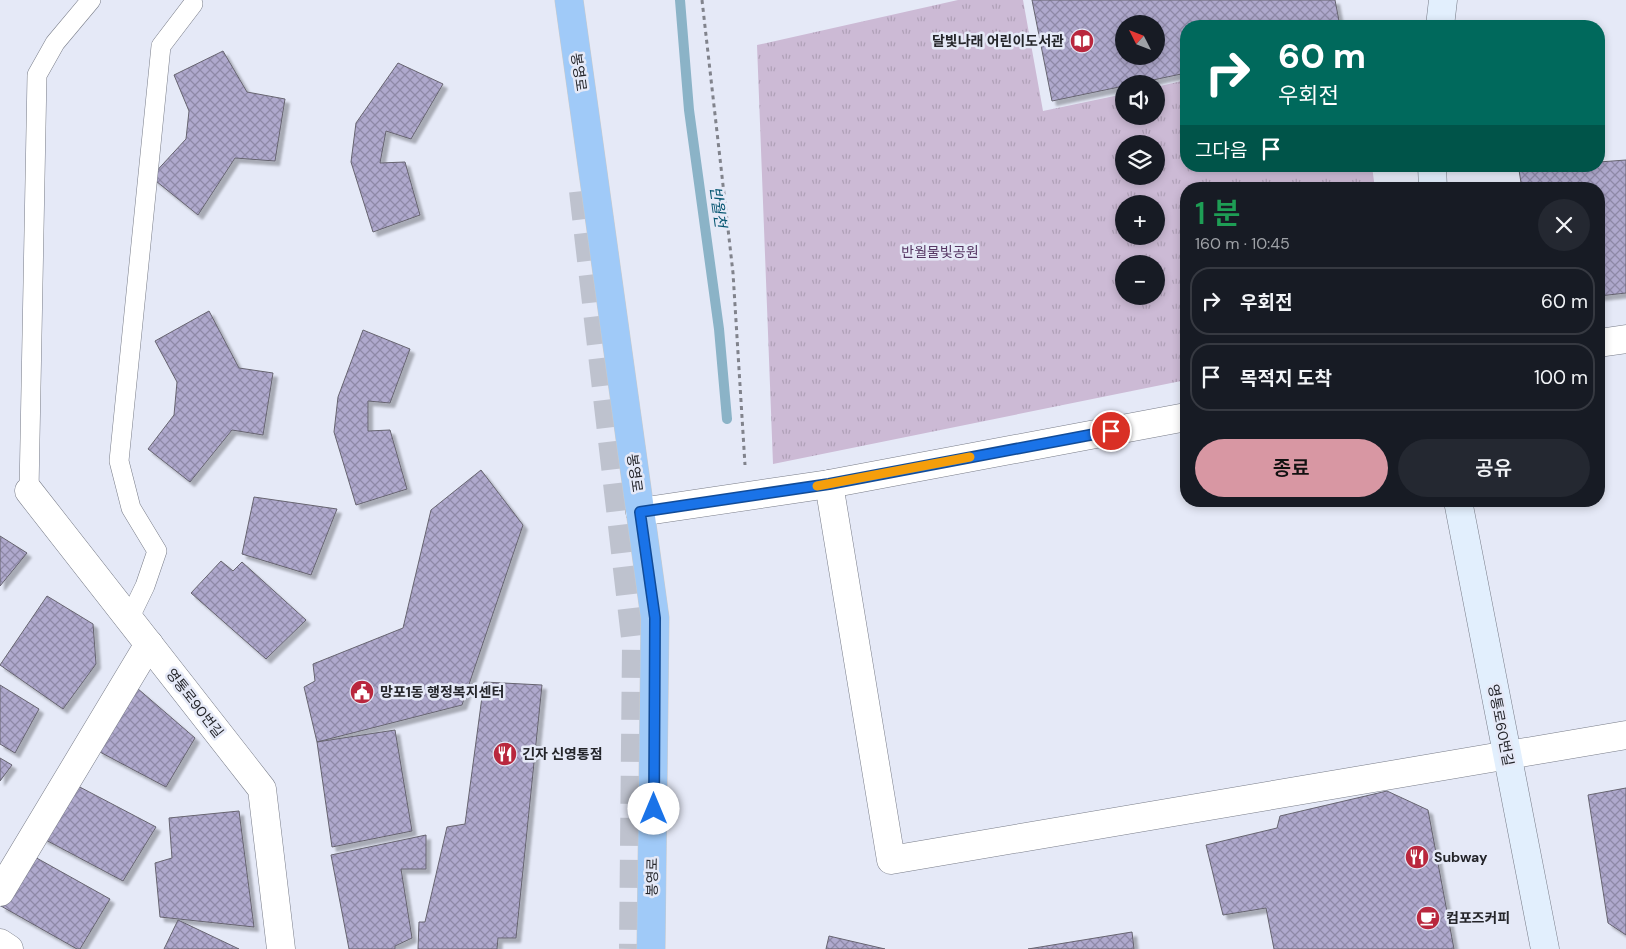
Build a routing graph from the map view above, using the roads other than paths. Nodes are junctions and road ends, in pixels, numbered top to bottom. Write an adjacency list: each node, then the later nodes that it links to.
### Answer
1 (91, 0): 10 (lane)
2 (569, 0): 12 (highway, 봉영로)
3 (1443, 0): 5 (street)
4 (193, 4): 13 (lane)
5 (1441, 20)
6 (1626, 338): 7 (street)
7 (1605, 342)
8 (1180, 418): 9 (street)
9 (829, 484): 12 (street); 16 (street)
10 (29, 491): 13 (street, 영통로90번길)
11 (1459, 507): 16 (street, 영통로60번길)
12 (640, 512): 21 (highway, 봉영로)
13 (129, 619): 14 (street, 영통로90번길)
14 (149, 644): 17 (street); 20 (street, 영통로90번길)
15 (1626, 735): 16 (street)
16 (1507, 755): 22 (street, 영통로60번길)
17 (0, 892)
18 (0, 944): 19 (street)
19 (9, 949)
20 (281, 949)
21 (651, 949)
22 (1545, 949)

